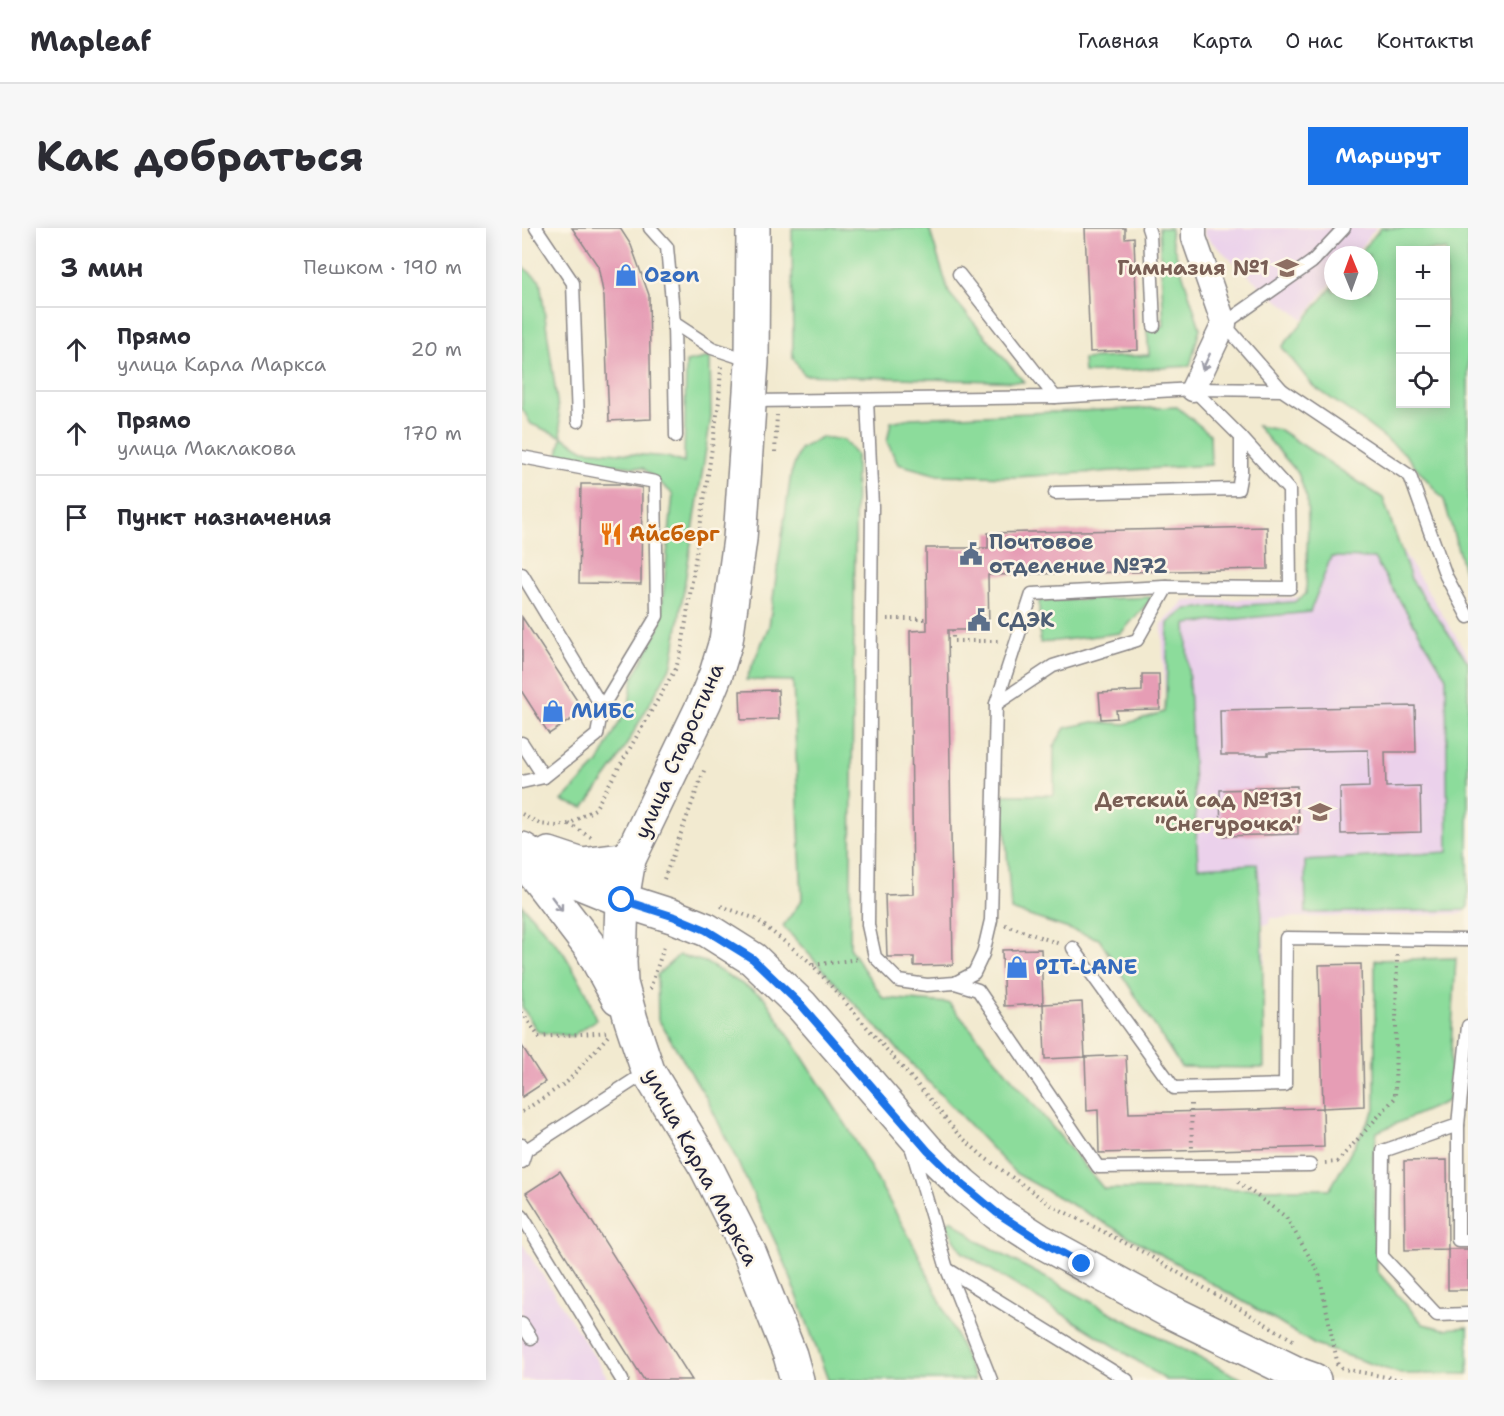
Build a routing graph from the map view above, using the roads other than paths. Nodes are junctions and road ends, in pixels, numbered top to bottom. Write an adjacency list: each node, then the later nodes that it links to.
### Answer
1 (536, 228): 17 (lane)
2 (650, 228): 8 (lane)
3 (753, 228): 11 (main road, улица Старостина)
4 (1148, 228): 10 (lane)
5 (1194, 228): 9 (street)
6 (1344, 228): 9 (lane)
7 (959, 274): 14 (lane)
8 (674, 323): 11 (lane); 18 (lane)
9 (1224, 324): 12 (street, one-way to 12); 13 (lane)
10 (1154, 326)
11 (752, 362): 16 (main road, улица Старостина)
12 (1193, 389): 13 (lane); 14 (lane); 19 (lane)
13 (1282, 390): 24 (lane)
14 (1055, 397): 15 (lane)
15 (867, 400): 16 (lane); 37 (lane)
16 (749, 401): 32 (main road, улица Старостина)
17 (578, 421)
18 (676, 436)
19 (1241, 437): 21 (lane); 23 (lane)
20 (522, 457): 26 (lane)
21 (1055, 493)
22 (522, 574): 26 (lane)
23 (1167, 587): 25 (lane); 25 (lane)
24 (1468, 616)
25 (996, 705): 37 (lane)
26 (602, 708): 28 (lane)
27 (522, 743): 28 (lane)
28 (544, 777): 29 (lane)
29 (522, 782)
30 (522, 847): 32 (main road); 33 (main road)
31 (522, 858): 39 (main road, one-way to 39)
32 (629, 859): 33 (main road, улица Старостина)
33 (622, 900): 34 (main road); 38 (main road, улица Старостина)
34 (703, 918): 38 (main road); 42 (main road)
35 (1468, 940): 36 (lane)
36 (1072, 948)
37 (955, 983): 45 (lane)
38 (635, 987): 39 (main road, улица Старостина)
39 (631, 1020): 41 (main road, улица Карла Маркса)
40 (1468, 1026): 43 (lane)
41 (648, 1071): 44 (lane); 54 (main road, улица Карла Маркса)
42 (904, 1122): 48 (lane); 52 (main road)
43 (1458, 1125): 47 (lane); 49 (lane)
44 (524, 1153)
45 (1310, 1165)
46 (522, 1216): 53 (lane)
47 (1468, 1239)
48 (947, 1269): 55 (lane); 56 (lane)
49 (1468, 1314)
50 (522, 1324): 51 (lane)
51 (531, 1338)
52 (1327, 1369)
53 (622, 1380)
54 (797, 1380)
55 (992, 1380)
56 (1127, 1380)

